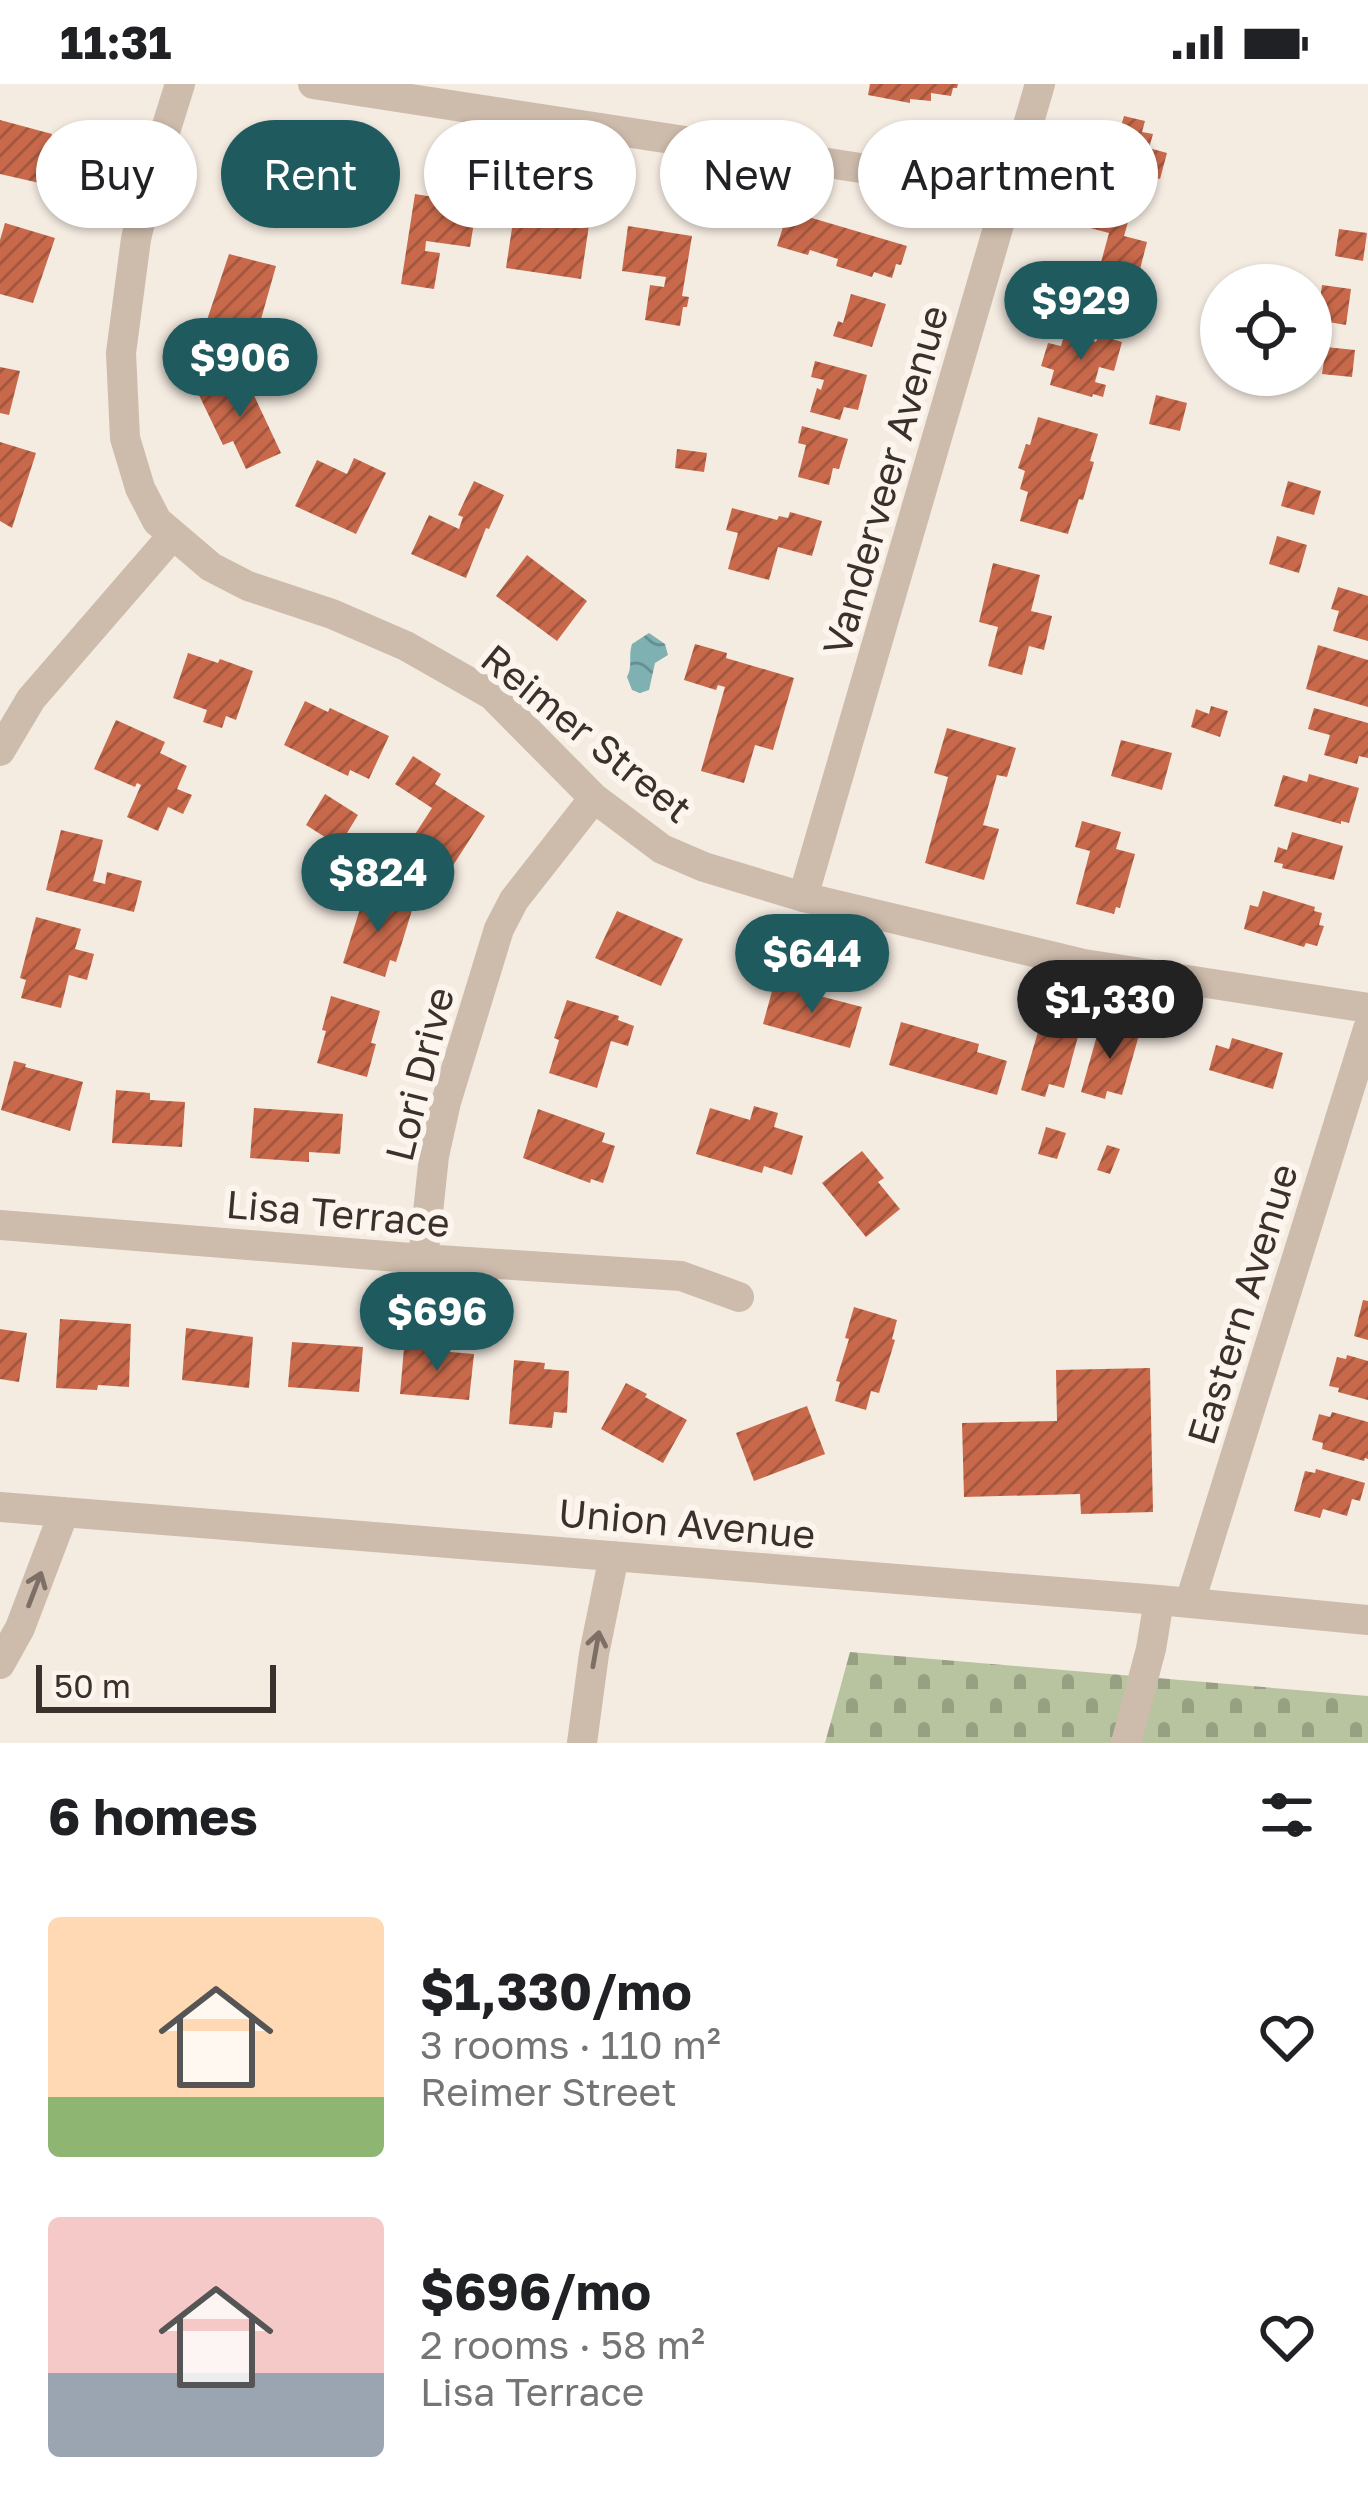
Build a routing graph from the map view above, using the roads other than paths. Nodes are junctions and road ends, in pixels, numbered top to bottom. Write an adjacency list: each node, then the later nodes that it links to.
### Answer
1 (180, 84): 7 (street, Reimer Street)
2 (313, 84): 5 (street)
3 (1040, 84): 4 (street, Vanderveer Avenue)
4 (1030, 120)
5 (858, 168)
6 (999, 228): 10 (street, Vanderveer Avenue)
7 (173, 535): 8 (street); 9 (street, Reimer Street)
8 (0, 751)
9 (594, 798): 10 (street, Reimer Street); 14 (street, Lori Drive)
10 (803, 897): 11 (street, Reimer Street)
11 (1368, 1008)
12 (1368, 1029): 19 (street, Eastern Avenue)
13 (0, 1225): 14 (street, Lisa Terrace)
14 (423, 1259): 15 (street, Lisa Terrace)
15 (739, 1298)
16 (0, 1507): 17 (street, Union Avenue)
17 (64, 1512): 18 (street, Union Avenue); 21 (street, one-way to 17)
18 (614, 1556): 19 (street, Union Avenue); 22 (street, one-way to 18)
19 (1175, 1601): 20 (street, Union Avenue); 23 (street, Eastern Avenue)
20 (1368, 1620)
21 (0, 1664)
22 (582, 1743)
23 (1126, 1743)

